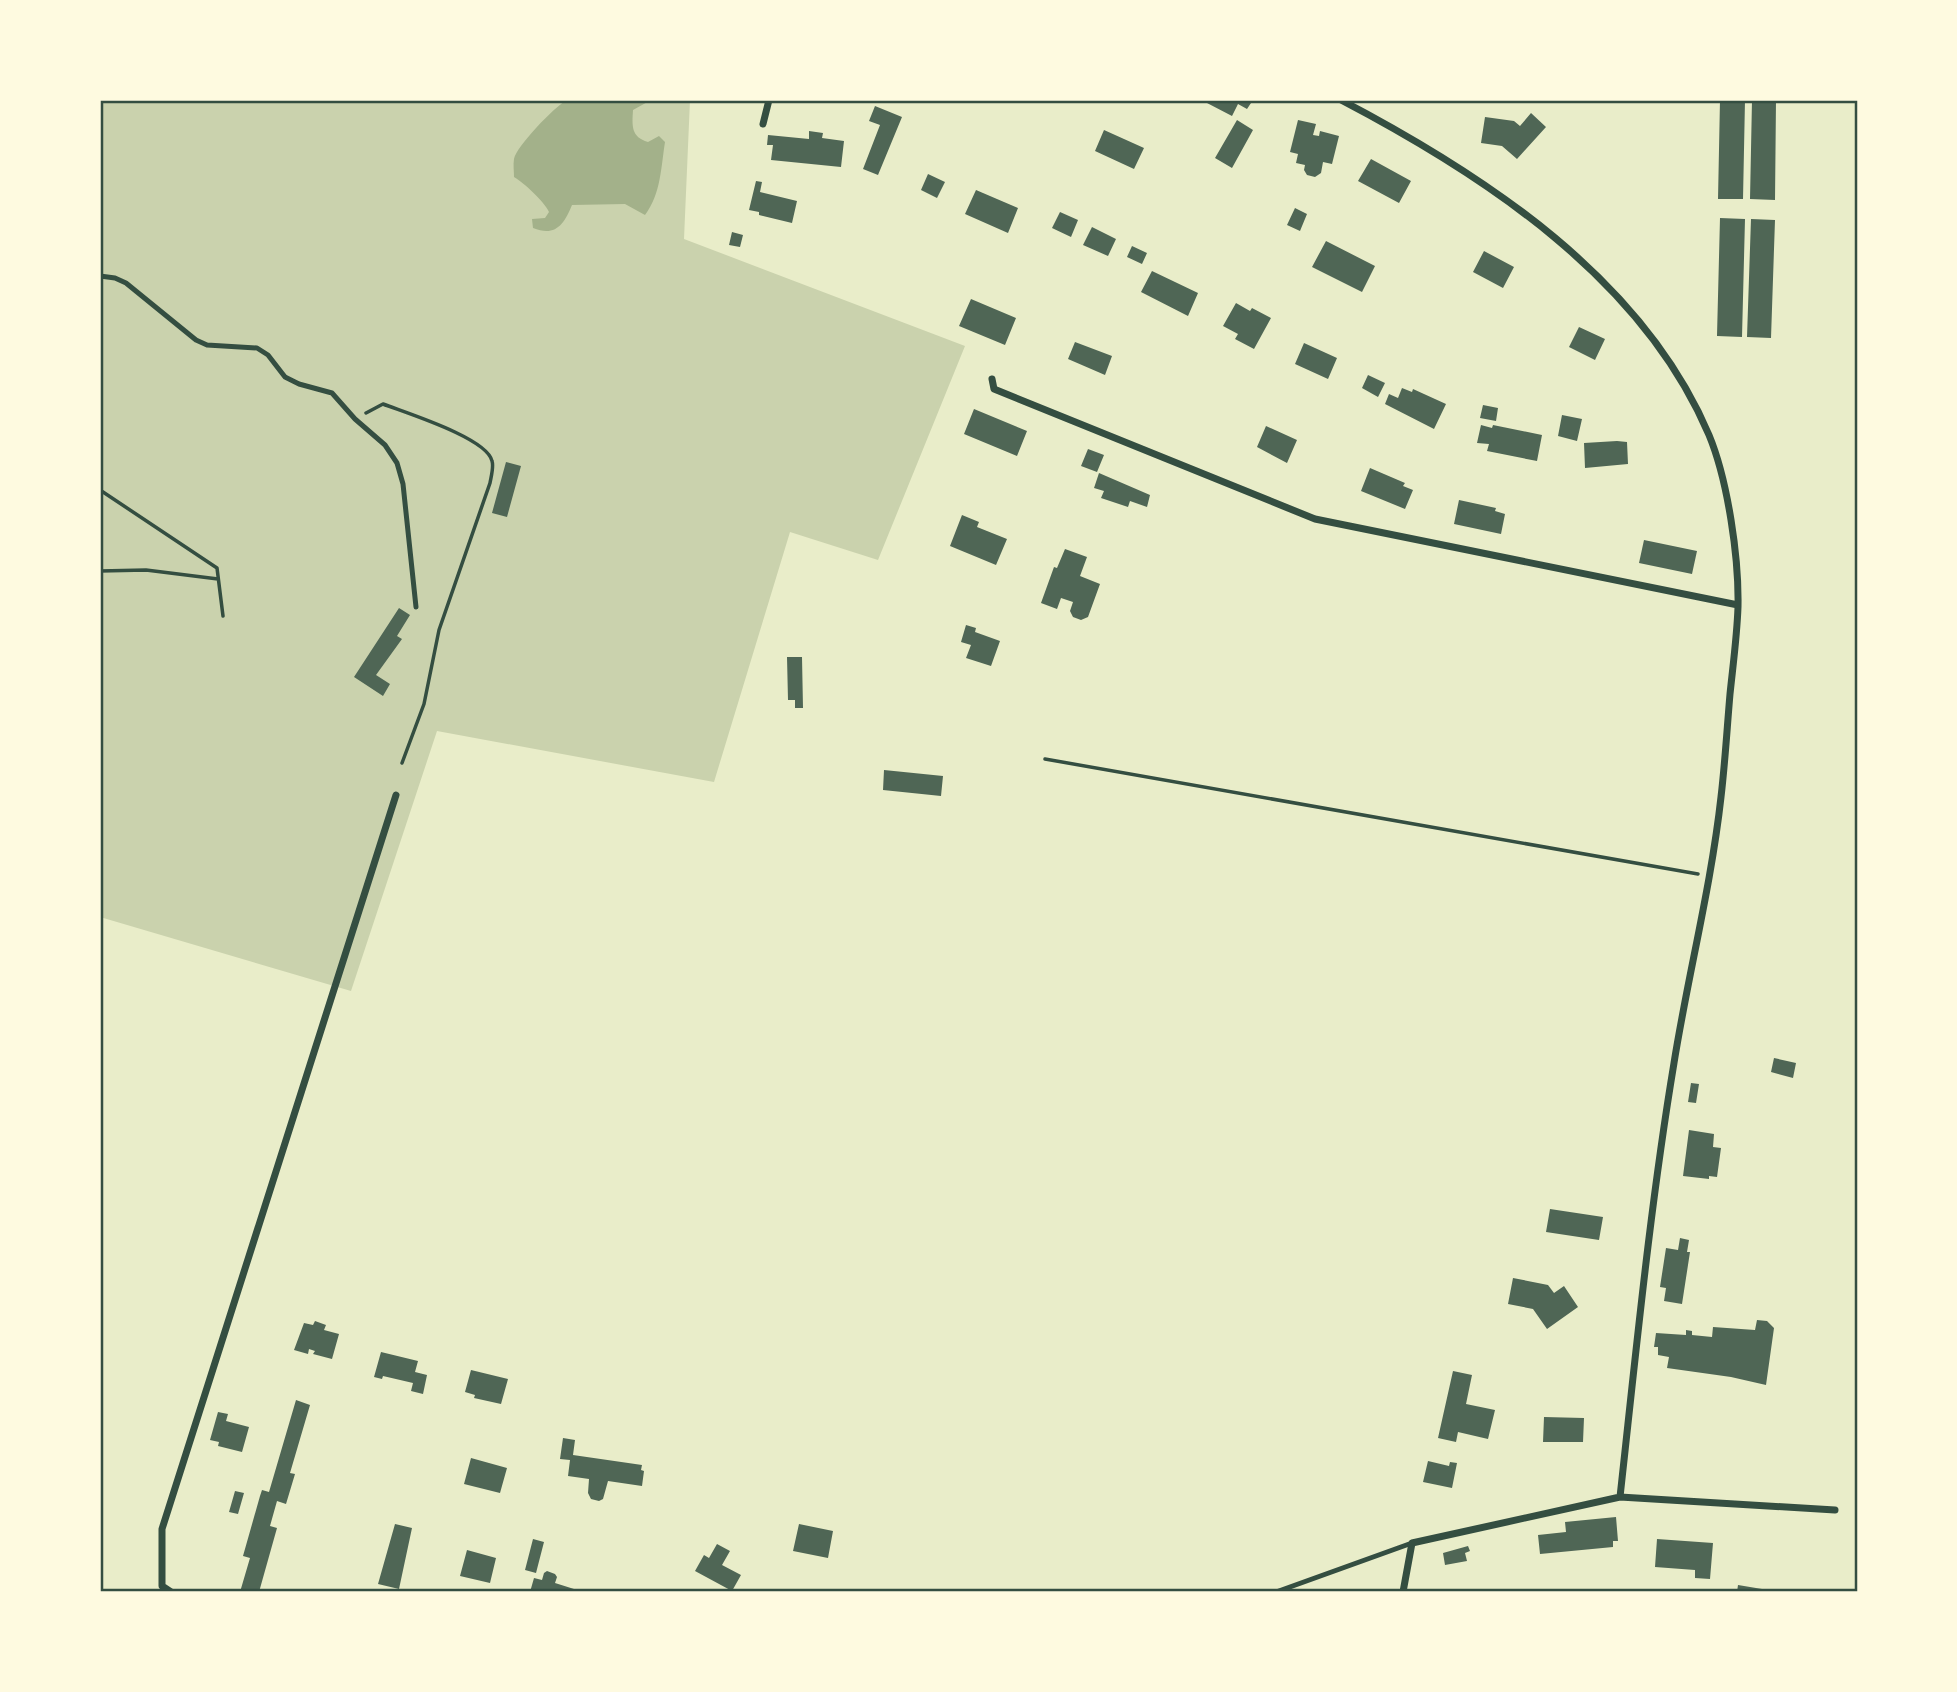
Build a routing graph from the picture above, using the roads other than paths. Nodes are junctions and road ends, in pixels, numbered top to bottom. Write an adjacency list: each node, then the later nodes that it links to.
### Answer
1 (769, 100): 3 (street)
2 (1341, 100): 6 (street)
3 (763, 124)
4 (100, 276): 7 (lane)
5 (992, 379): 6 (street)
6 (1738, 606): 9 (street)
7 (416, 607)
8 (396, 795): 12 (street)
9 (1620, 1497): 10 (street); 11 (street)
10 (1836, 1510)
11 (1412, 1543): 13 (lane); 14 (street)
12 (171, 1592)
13 (1276, 1592)
14 (1404, 1592)

